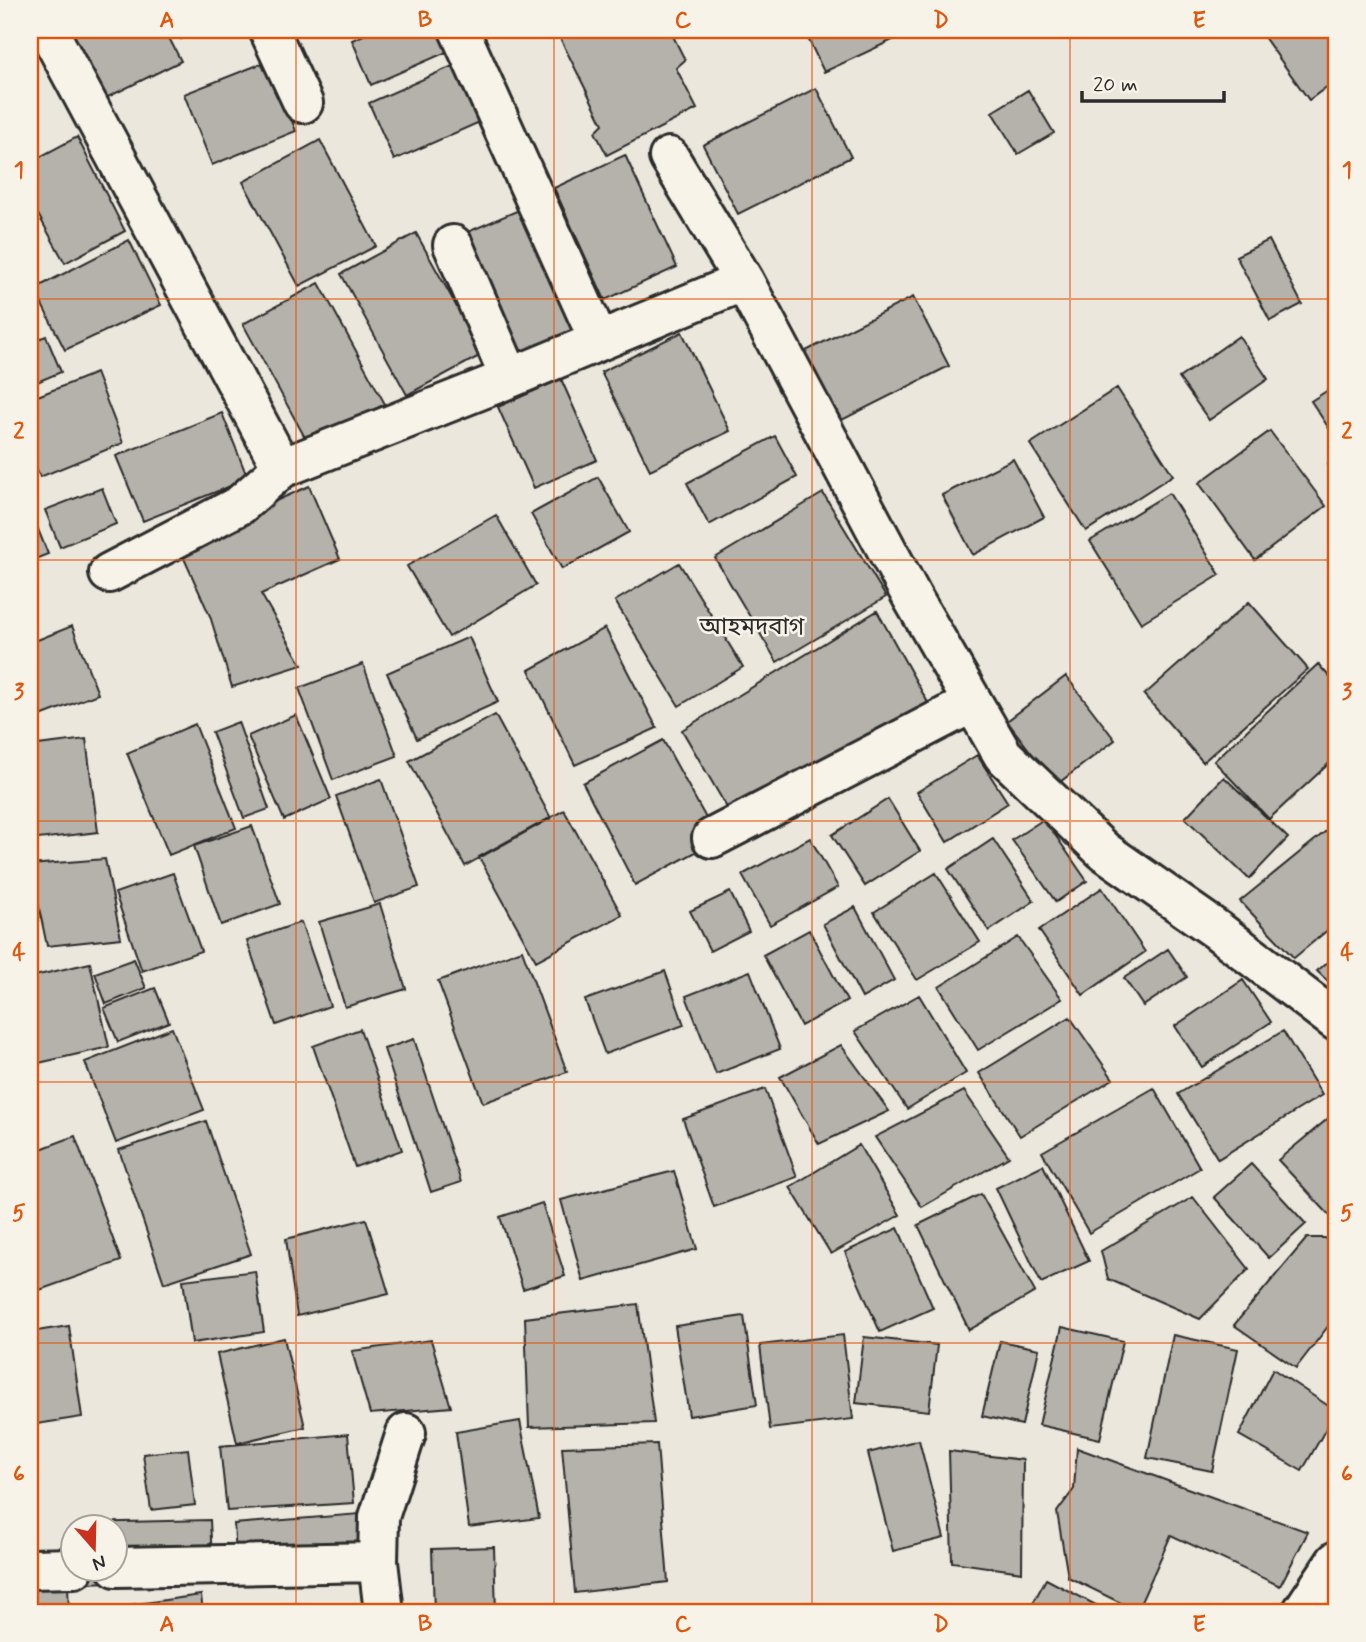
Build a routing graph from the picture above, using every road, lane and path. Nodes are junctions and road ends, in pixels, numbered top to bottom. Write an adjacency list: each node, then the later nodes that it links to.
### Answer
1 (48, 30): 10 (street)
2 (269, 30): 4 (street)
3 (459, 30): 8 (street)
4 (303, 103)
5 (668, 157): 7 (street)
6 (453, 245): 9 (street)
7 (744, 281): 8 (street); 12 (street)
8 (599, 341): 9 (street)
9 (510, 378): 10 (street)
10 (282, 468): 11 (street)
11 (109, 573)
12 (972, 703): 13 (street); 14 (street)
13 (712, 838)
14 (1336, 1021)
15 (406, 1433): 17 (street)
16 (1336, 1561): 22 (street)
17 (378, 1562): 18 (street); 21 (street)
18 (130, 1567)
19 (60, 1568): 20 (street)
20 (30, 1569)
21 (384, 1612)
22 (1302, 1612)

